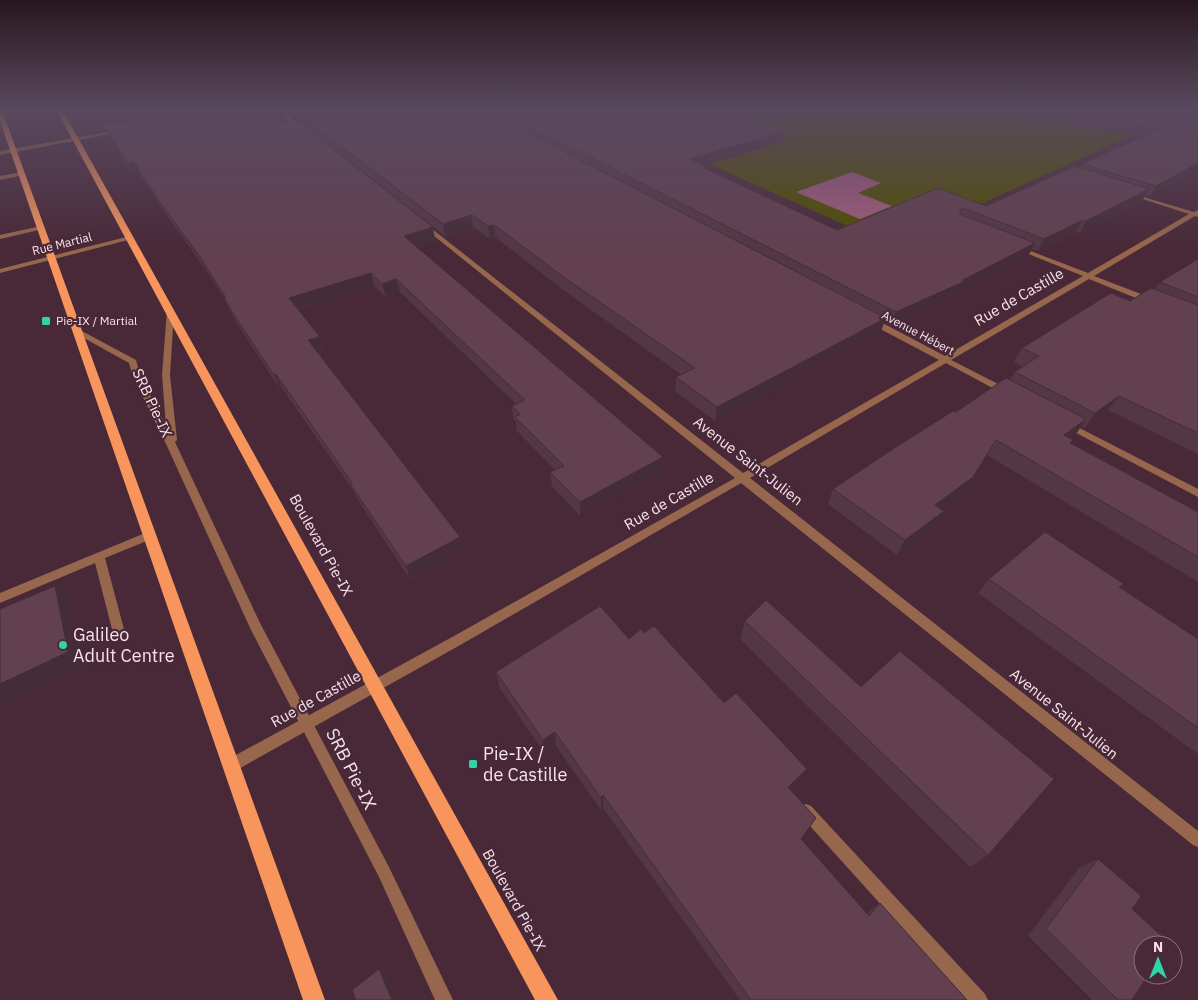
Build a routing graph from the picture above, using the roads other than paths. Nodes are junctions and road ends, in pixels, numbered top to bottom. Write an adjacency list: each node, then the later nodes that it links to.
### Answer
1 (16, 156): 3 (main road)
2 (84, 156): 10 (main road, Boulevard Pie-IX)
3 (22, 174): 4 (street); 8 (main road)
4 (0, 178)
5 (1127, 192): 6 (street)
6 (1197, 214): 14 (street, Rue de Castille)
7 (416, 219): 23 (street, Avenue Saint-Julien)
8 (41, 228): 9 (street); 12 (main road)
9 (0, 238)
10 (130, 238): 12 (street, Rue Martial); 16 (main road, Boulevard Pie-IX)
11 (1013, 246): 14 (street)
12 (52, 258): 13 (street, Rue Martial); 18 (main road)
13 (0, 271)
14 (1088, 276): 15 (street); 19 (street, Rue de Castille)
15 (1161, 305)
16 (170, 312): 22 (street, SRB Pie-IX); 29 (main road, Boulevard Pie-IX)
17 (865, 317): 19 (street, Avenue Hébert)
18 (77, 332): 22 (street, SRB Pie-IX); 25 (main road)
19 (944, 359): 20 (street, Avenue Hébert); 23 (street, Rue de Castille)
20 (1014, 396)
21 (1058, 420): 24 (street)
22 (172, 446): 30 (street, SRB Pie-IX)
23 (744, 477): 29 (street, Rue de Castille); 33 (street, Avenue Saint-Julien)
24 (1198, 493)
25 (150, 535): 26 (street); 31 (main road)
26 (99, 556): 27 (street); 28 (street)
27 (0, 598)
28 (119, 634)
29 (376, 685): 30 (street, Rue de Castille); 36 (main road, Boulevard Pie-IX)
30 (306, 723): 31 (street, Rue de Castille); 35 (street, SRB Pie-IX)
31 (230, 766): 34 (main road)
32 (805, 810): 37 (street)
33 (1198, 840)
34 (314, 1000)
35 (444, 1000)
36 (547, 1000)
37 (979, 1000)

